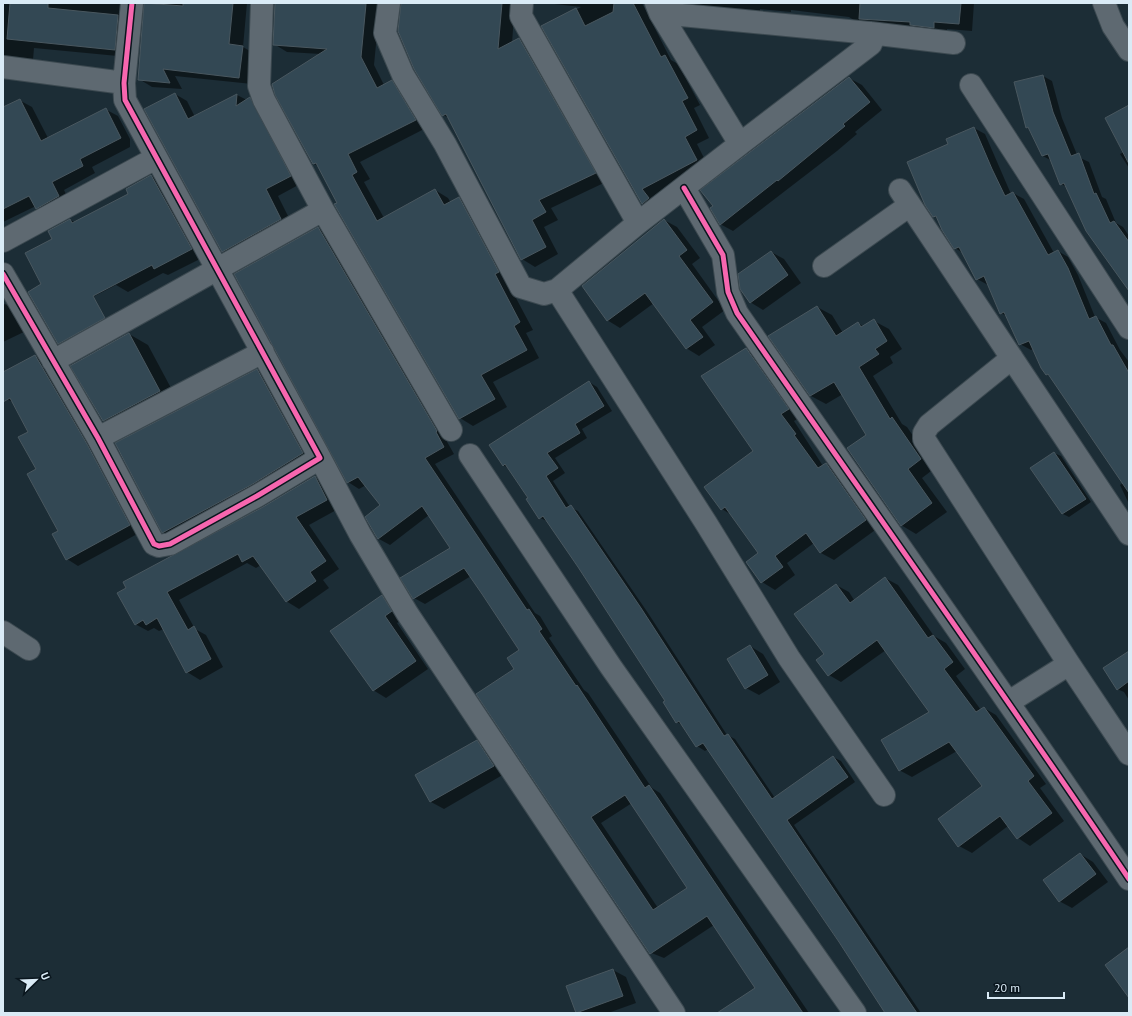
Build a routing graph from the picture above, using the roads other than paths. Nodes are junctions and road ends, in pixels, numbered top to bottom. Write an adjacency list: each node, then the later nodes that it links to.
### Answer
1 (132, 3): 11 (street)
2 (262, 3): 16 (street)
3 (389, 3): 22 (street)
4 (522, 3): 17 (street)
5 (1104, 3): 9 (street)
6 (658, 8): 7 (street); 13 (street)
7 (870, 33): 8 (street); 13 (street)
8 (954, 43)
9 (1129, 50)
10 (3, 67): 11 (street)
11 (124, 83): 14 (street)
12 (971, 85): 23 (street)
13 (740, 144): 15 (street)
14 (156, 158): 18 (street); 20 (street)
15 (684, 188): 17 (street); 35 (street)
16 (323, 210): 20 (street); 27 (street)
17 (638, 223): 22 (street)
18 (3, 241)
19 (824, 266): 25 (street)
20 (218, 270): 24 (street); 26 (street)
21 (3, 274): 26 (street)
22 (557, 290): 37 (street)
23 (1129, 328)
24 (263, 352): 28 (street); 30 (street)
25 (1012, 358): 31 (street); 34 (street)
26 (53, 361): 28 (street)
27 (451, 430)
28 (98, 438): 30 (street)
29 (470, 455): 40 (street)
30 (320, 458): 39 (street)
31 (1129, 534)
32 (3, 632): 33 (street)
33 (29, 649)
34 (1069, 664): 35 (street); 36 (street)
35 (1009, 702): 38 (street)
36 (1129, 754)
37 (884, 795)
38 (1129, 879)
39 (674, 1013)
40 (855, 1013)

